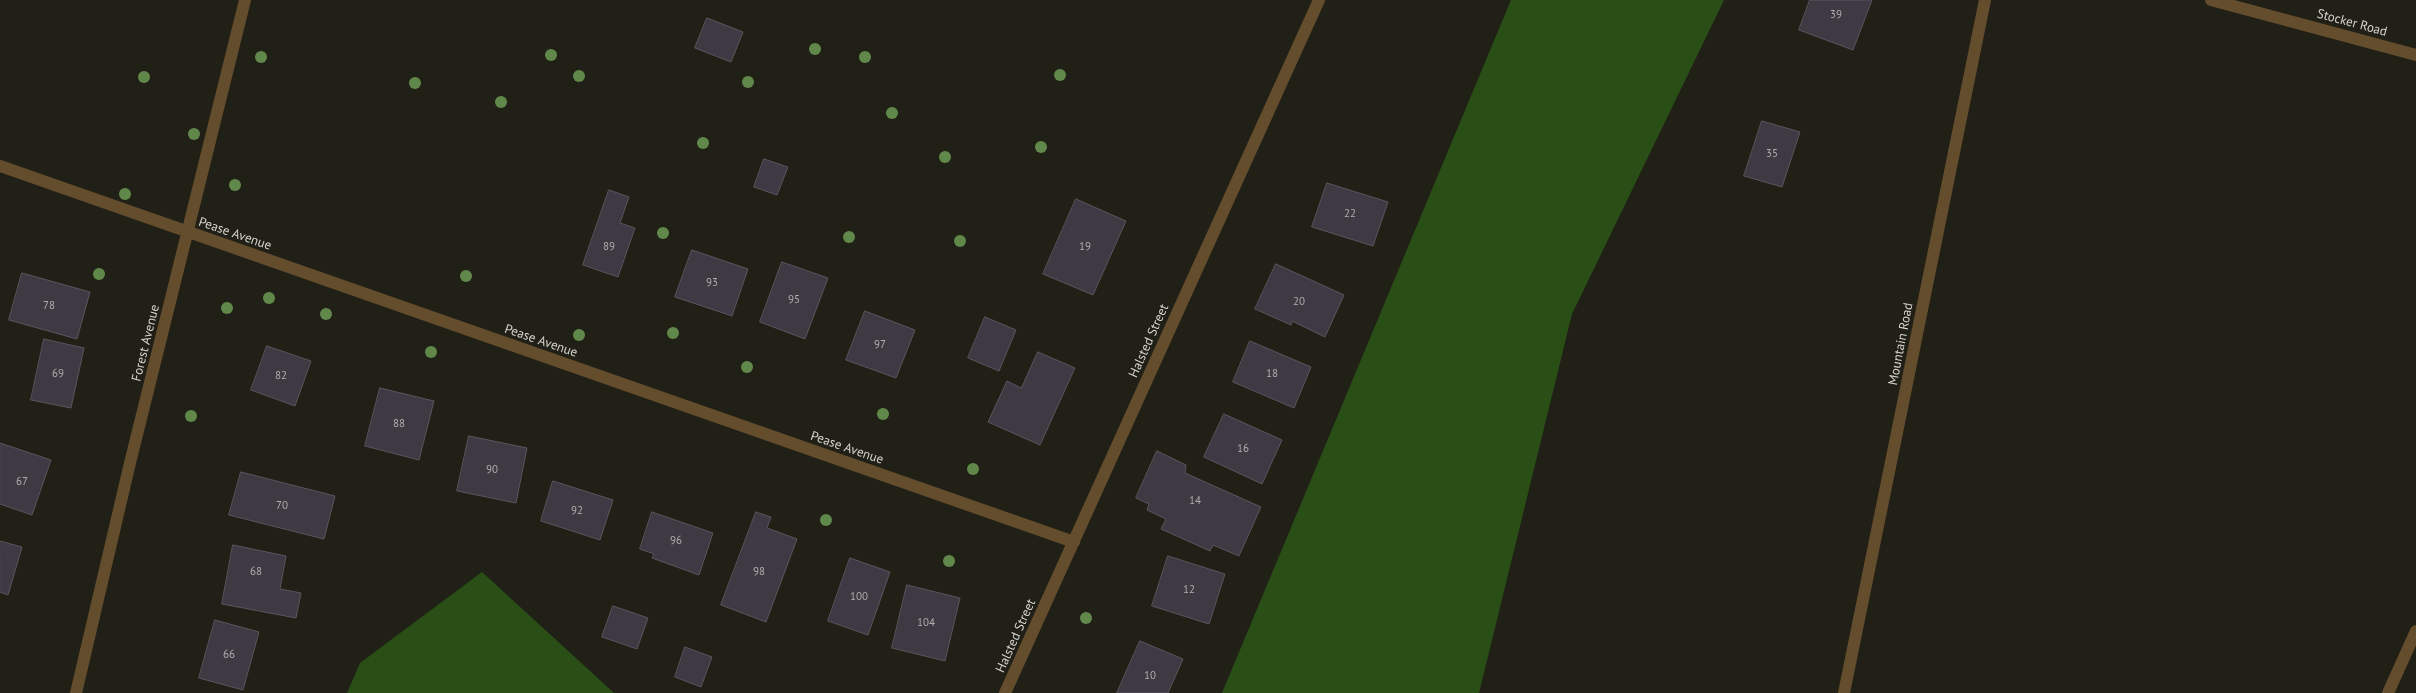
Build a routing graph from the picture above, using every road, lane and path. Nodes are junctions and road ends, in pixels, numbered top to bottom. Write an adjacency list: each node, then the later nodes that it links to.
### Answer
1 (245, 0): 7 (street, Forest Avenue)
2 (1319, 0): 8 (street, Halsted Street)
3 (1985, 0): 12 (street, Mountain Road)
4 (2211, 0): 5 (street, Stocker Road)
5 (2416, 55)
6 (0, 166): 7 (street, Pease Avenue)
7 (188, 232): 8 (street, Pease Avenue); 10 (street, Forest Avenue)
8 (1074, 542): 11 (street, Halsted Street)
9 (2416, 631): 13 (street)
10 (76, 693)
11 (1005, 693)
12 (1844, 693)
13 (2388, 693)

